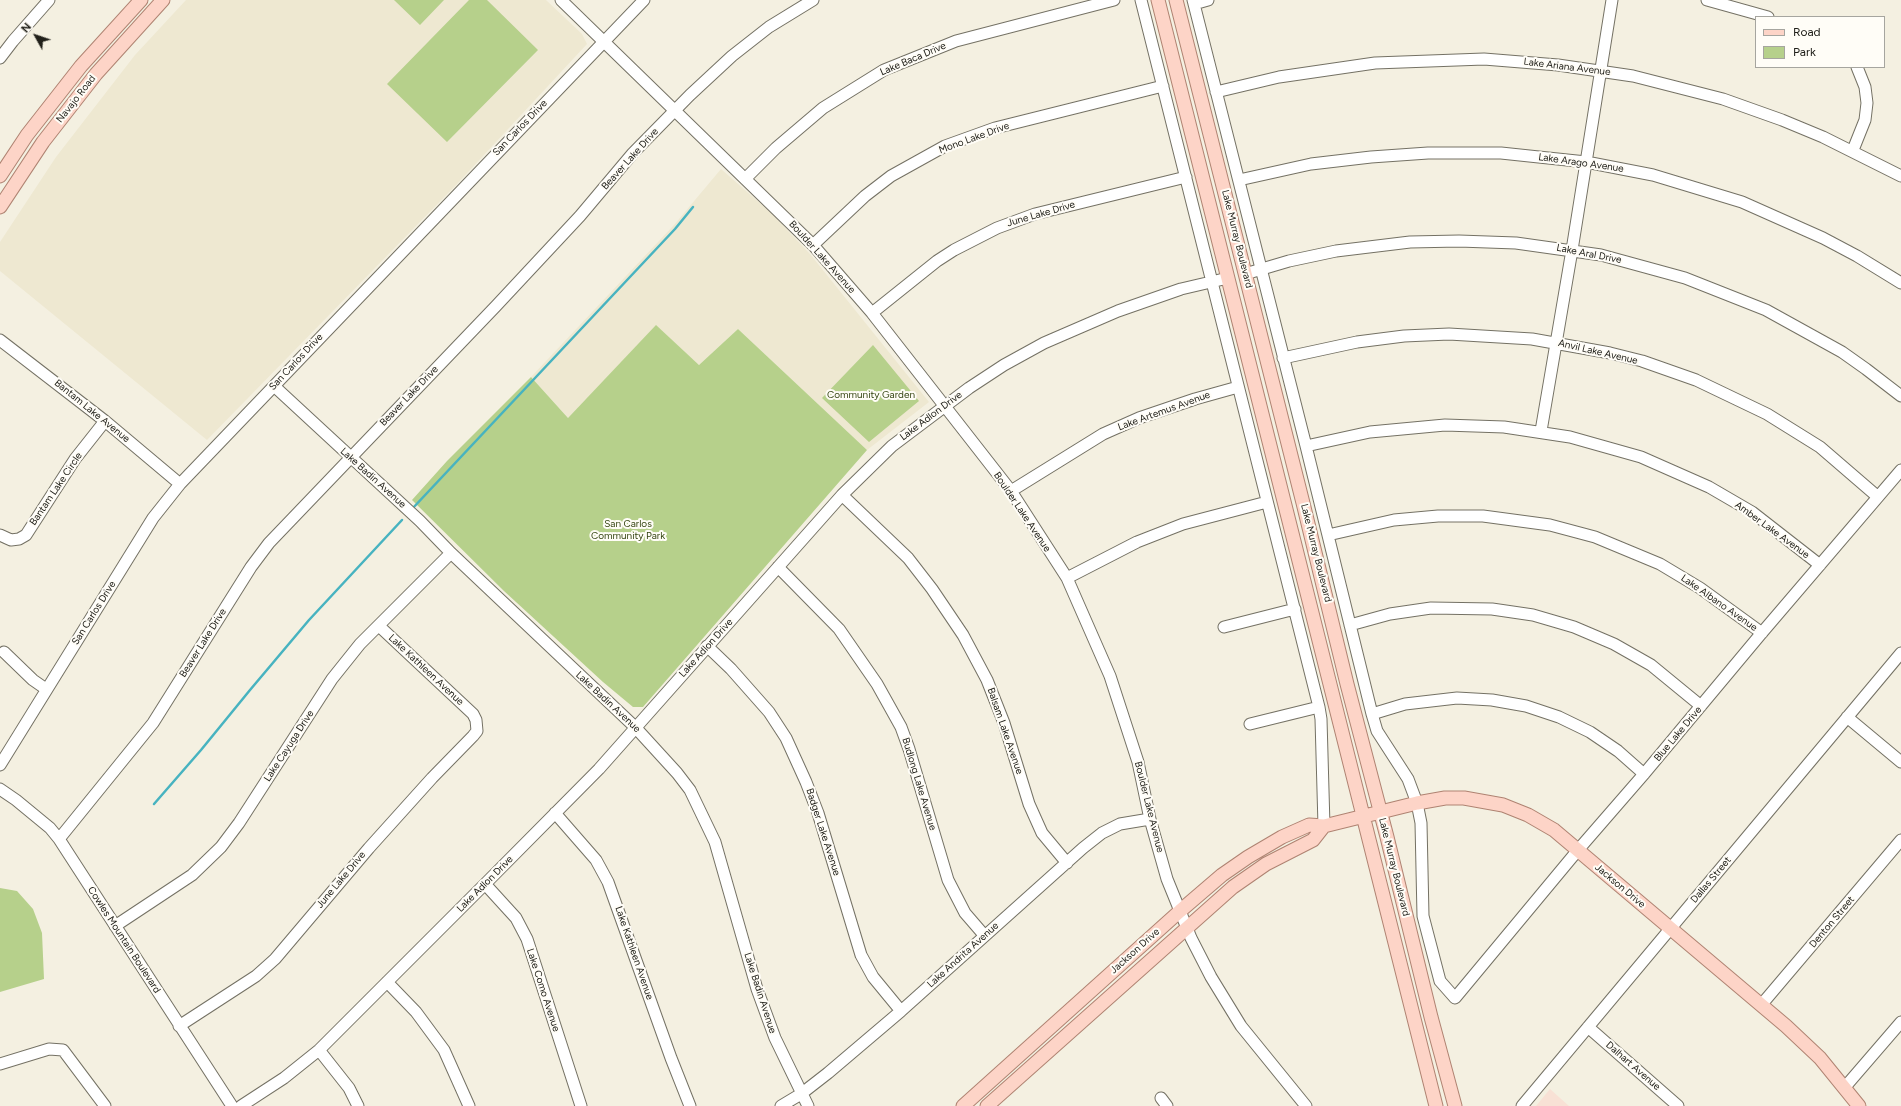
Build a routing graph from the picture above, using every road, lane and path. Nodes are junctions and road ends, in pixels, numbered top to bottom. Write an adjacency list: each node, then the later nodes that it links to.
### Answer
1 (49, 0): 17 (street)
2 (141, 0): 25 (main road, Navajo Road)
3 (164, 0): 30 (main road, Navajo Road)
4 (562, 0): 16 (street, Boulder Lake Avenue)
5 (644, 0): 16 (street, San Carlos Drive)
6 (813, 0): 22 (street, Beaver Lake Drive)
7 (1114, 0): 28 (street, Lake Baca Drive)
8 (1141, 0): 20 (street)
9 (1158, 0): 33 (main road, Lake Murray Boulevard)
10 (1176, 0): 35 (main road, Lake Murray Boulevard)
11 (1208, 0): 14 (street)
12 (1612, 0): 19 (street)
13 (1707, 0): 15 (street)
14 (1194, 2): 21 (street, Lake Murray Boulevard)
15 (1764, 16)
16 (605, 41): 22 (street, Boulder Lake Avenue); 44 (street, San Carlos Drive)
17 (0, 58)
18 (1857, 68): 23 (street)
19 (1600, 71): 21 (street, Lake Ariana Avenue); 23 (street, Lake Ariana Avenue); 24 (street)
20 (1163, 86): 27 (street); 31 (street, Mono Lake Drive)
21 (1216, 92): 29 (street, Lake Murray Boulevard)
22 (674, 111): 28 (street, Boulder Lake Avenue); 51 (street, Beaver Lake Drive)
23 (1853, 150): 26 (street, Lake Ariana Avenue)
24 (1586, 162): 29 (street, Lake Arago Avenue); 32 (street); 38 (street, Lake Arago Avenue)
25 (0, 176)
26 (1901, 176)
27 (1186, 177): 37 (street); 40 (street, June Lake Drive)
28 (744, 179): 31 (street, Boulder Lake Avenue)
29 (1239, 180): 34 (street, Lake Murray Boulevard)
30 (0, 207)
31 (813, 245): 40 (street, Boulder Lake Avenue)
32 (1572, 250): 34 (street, Lake Aral Drive); 42 (street); 46 (street, Lake Aral Drive)
33 (1222, 253): 35 (main road); 36 (main road, Lake Murray Boulevard)
34 (1261, 269): 35 (street, Lake Aral Drive); 43 (street, Lake Murray Boulevard)
35 (1245, 274): 39 (main road, Lake Murray Boulevard)
36 (1228, 278): 37 (street, Lake Adlon Drive); 39 (main road); 87 (main road, Lake Murray Boulevard)
37 (1212, 281): 45 (street); 47 (street, Lake Adlon Drive)
38 (1901, 283)
39 (1252, 300): 85 (main road, Lake Murray Boulevard)
40 (872, 313): 47 (street, Boulder Lake Avenue)
41 (1, 340): 48 (street, Bantam Lake Avenue)
42 (1556, 342): 43 (street, Anvil Lake Avenue); 49 (street); 56 (street, Anvil Lake Avenue)
43 (1283, 358): 50 (street, Lake Murray Boulevard)
44 (274, 386): 51 (street, Lake Badin Avenue); 53 (street, San Carlos Drive)
45 (1238, 387): 54 (street, Lake Artemus Avenue); 57 (street)
46 (1901, 396)
47 (943, 406): 54 (street, Boulder Lake Avenue); 55 (street, Lake Adlon Drive)
48 (105, 421): 53 (street, Bantam Lake Avenue); 58 (street, Bantam Lake Circle)
49 (1542, 431): 50 (street, Amber Lake Avenue); 61 (street, Amber Lake Avenue)
50 (1306, 446): 59 (street, Lake Murray Boulevard)
51 (350, 458): 60 (street, Lake Badin Avenue); 90 (street, Beaver Lake Drive)
52 (1901, 470): 56 (street, Blue Lake Drive)
53 (180, 484): 72 (street, San Carlos Drive)
54 (1011, 492): 63 (street, Boulder Lake Avenue)
55 (842, 495): 62 (street, Lake Adlon Drive); 93 (street, Balsam Lake Avenue)
56 (1878, 497): 61 (street, Blue Lake Drive)
57 (1267, 502): 63 (street); 64 (street)
58 (0, 535)
59 (1328, 535): 65 (street, Lake Murray Boulevard); 68 (street, Lake Albano Avenue)
60 (451, 553): 66 (street, Lake Cayuga Drive); 79 (street, Lake Badin Avenue)
61 (1820, 565): 68 (street, Blue Lake Drive)
62 (778, 566): 69 (street, Lake Adlon Drive); 99 (street, Budlong Lake Avenue)
63 (1067, 578): 88 (street, Boulder Lake Avenue)
64 (1295, 609): 67 (street); 74 (street)
65 (1350, 625): 73 (street); 76 (street, Lake Murray Boulevard)
66 (379, 626): 75 (street, Lake Kathleen Avenue); 96 (street, Lake Cayuga Drive)
67 (1224, 626)
68 (1762, 633): 73 (street, Blue Lake Drive)
69 (707, 646): 79 (street, Lake Adlon Drive); 103 (street, Badger Lake Avenue)
70 (4, 652): 72 (street)
71 (1901, 653): 77 (street, Dallas Street)
72 (46, 689): 81 (street, San Carlos Drive)
73 (1701, 706): 82 (street, Blue Lake Drive)
74 (1319, 707): 78 (street); 89 (street)
75 (473, 714): 105 (street, June Lake Drive)
76 (1372, 714): 82 (street); 84 (street, Lake Murray Boulevard)
77 (1848, 717): 80 (street); 98 (street, Dallas Street)
78 (1250, 724)
79 (635, 727): 86 (street, Lake Adlon Drive); 110 (street, Lake Badin Avenue)
80 (1901, 762)
81 (0, 765)
82 (1644, 774): 92 (street, Blue Lake Drive)
83 (0, 789): 90 (street, Cowles Mountain Boulevard)
84 (1417, 802): 85 (main road, Jackson Drive); 92 (main road, Jackson Drive); 101 (street, Lake Murray Boulevard)
85 (1380, 812): 87 (main road, Jackson Drive); 124 (main road, Lake Murray Boulevard)
86 (555, 813): 94 (street, Lake Adlon Drive); 117 (street, Lake Kathleen Avenue)
87 (1363, 816): 89 (main road, Jackson Drive); 123 (main road, Lake Murray Boulevard)
88 (1150, 819): 93 (street, Lake Andrita Avenue); 95 (street, Boulder Lake Avenue)
89 (1324, 826): 95 (main road, Jackson Drive); 97 (main road, Jackson Drive)
90 (59, 839): 96 (street, Cowles Mountain Boulevard)
91 (1901, 840): 102 (street, Denton Street)
92 (1578, 850): 98 (main road, Jackson Drive); 101 (street, Blue Lake Drive)
93 (1067, 863): 99 (street, Lake Andrita Avenue)
94 (485, 884): 100 (street, Lake Adlon Drive); 116 (street, Lake Como Avenue)
95 (1180, 911): 97 (street, Boulder Lake Avenue); 120 (main road, Jackson Drive)
96 (115, 926): 105 (street, Cowles Mountain Boulevard)
97 (1187, 927): 121 (main road, Jackson Drive); 122 (street, Boulder Lake Avenue)
98 (1670, 929): 102 (main road, Jackson Drive); 106 (street, Dallas Street)
99 (984, 935): 103 (street, Lake Andrita Avenue)
100 (387, 982): 107 (street, Lake Adlon Drive); 115 (street)
101 (1455, 998)
102 (1762, 1004): 109 (main road, Jackson Drive)
103 (901, 1011): 110 (street, Lake Andrita Avenue)
104 (1901, 1022): 109 (street)
105 (179, 1026): 112 (street, Cowles Mountain Boulevard)
106 (1588, 1027): 125 (street, Dallas Street); 126 (street, Dalhart Avenue)
107 (318, 1050): 113 (street, Lake Adlon Drive); 114 (street)
108 (0, 1064): 111 (street)
109 (1846, 1088): 127 (main road, Jackson Drive)
110 (801, 1094): 118 (street, Lake Andrita Avenue); 119 (street, Lake Badin Avenue)
111 (105, 1106)
112 (232, 1106)
113 (241, 1106)
114 (358, 1106)
115 (468, 1106)
116 (581, 1106)
117 (690, 1106)
118 (781, 1106)
119 (808, 1106)
120 (963, 1106)
121 (987, 1106)
122 (1306, 1106)
123 (1436, 1106)
124 (1455, 1106)
125 (1522, 1106)
126 (1678, 1106)
127 (1859, 1106)

